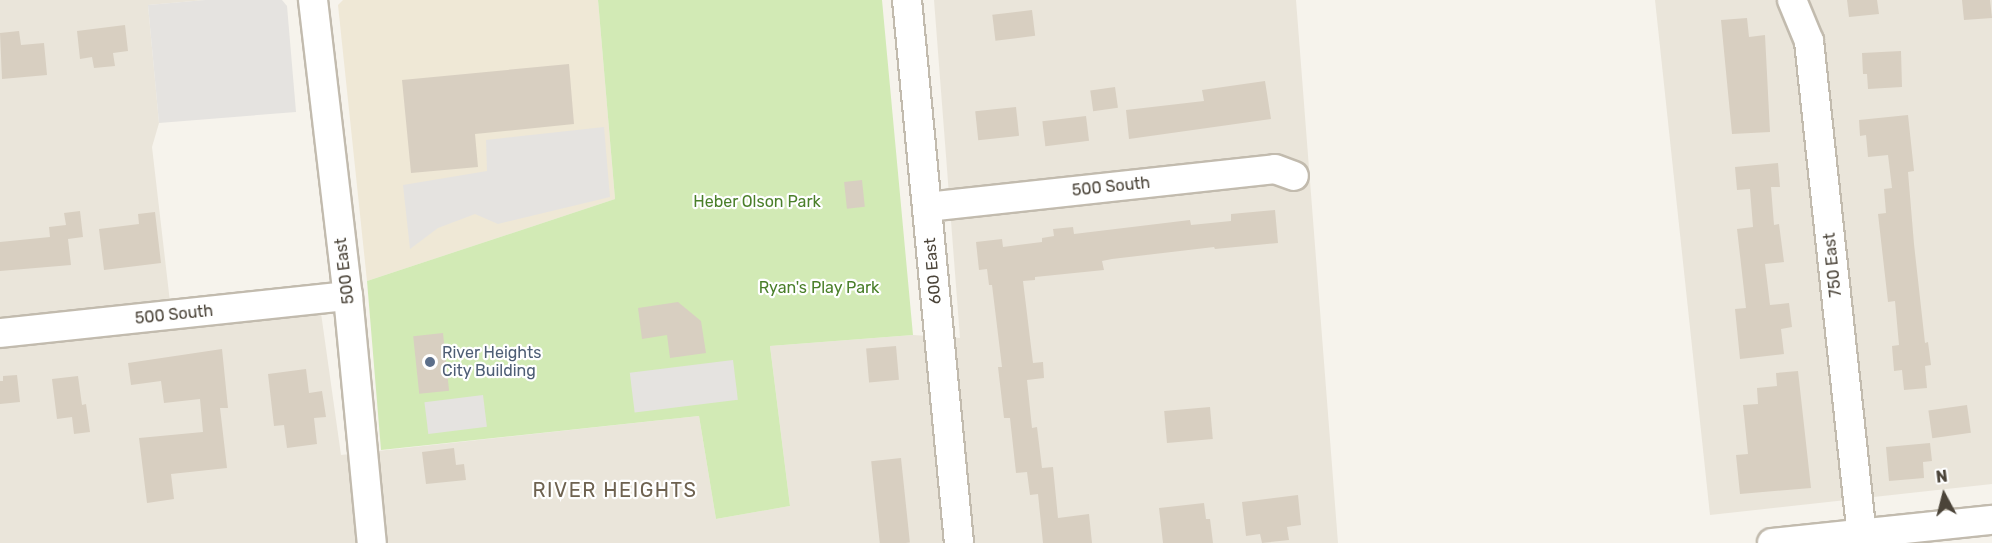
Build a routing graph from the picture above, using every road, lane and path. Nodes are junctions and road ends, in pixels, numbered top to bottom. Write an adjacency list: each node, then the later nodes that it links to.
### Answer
1 (313, 0): 6 (street, 500 East)
2 (906, 0): 5 (street, 600 East)
3 (1792, 0): 9 (street, 750 East)
4 (1294, 176): 5 (street, 500 South)
5 (927, 207): 11 (street, 600 East)
6 (348, 296): 7 (street, 500 South); 10 (street, 500 East)
7 (0, 333)
8 (1992, 520): 9 (street)
9 (1862, 533): 12 (street)
10 (372, 543)
11 (959, 543)
12 (1772, 543)

